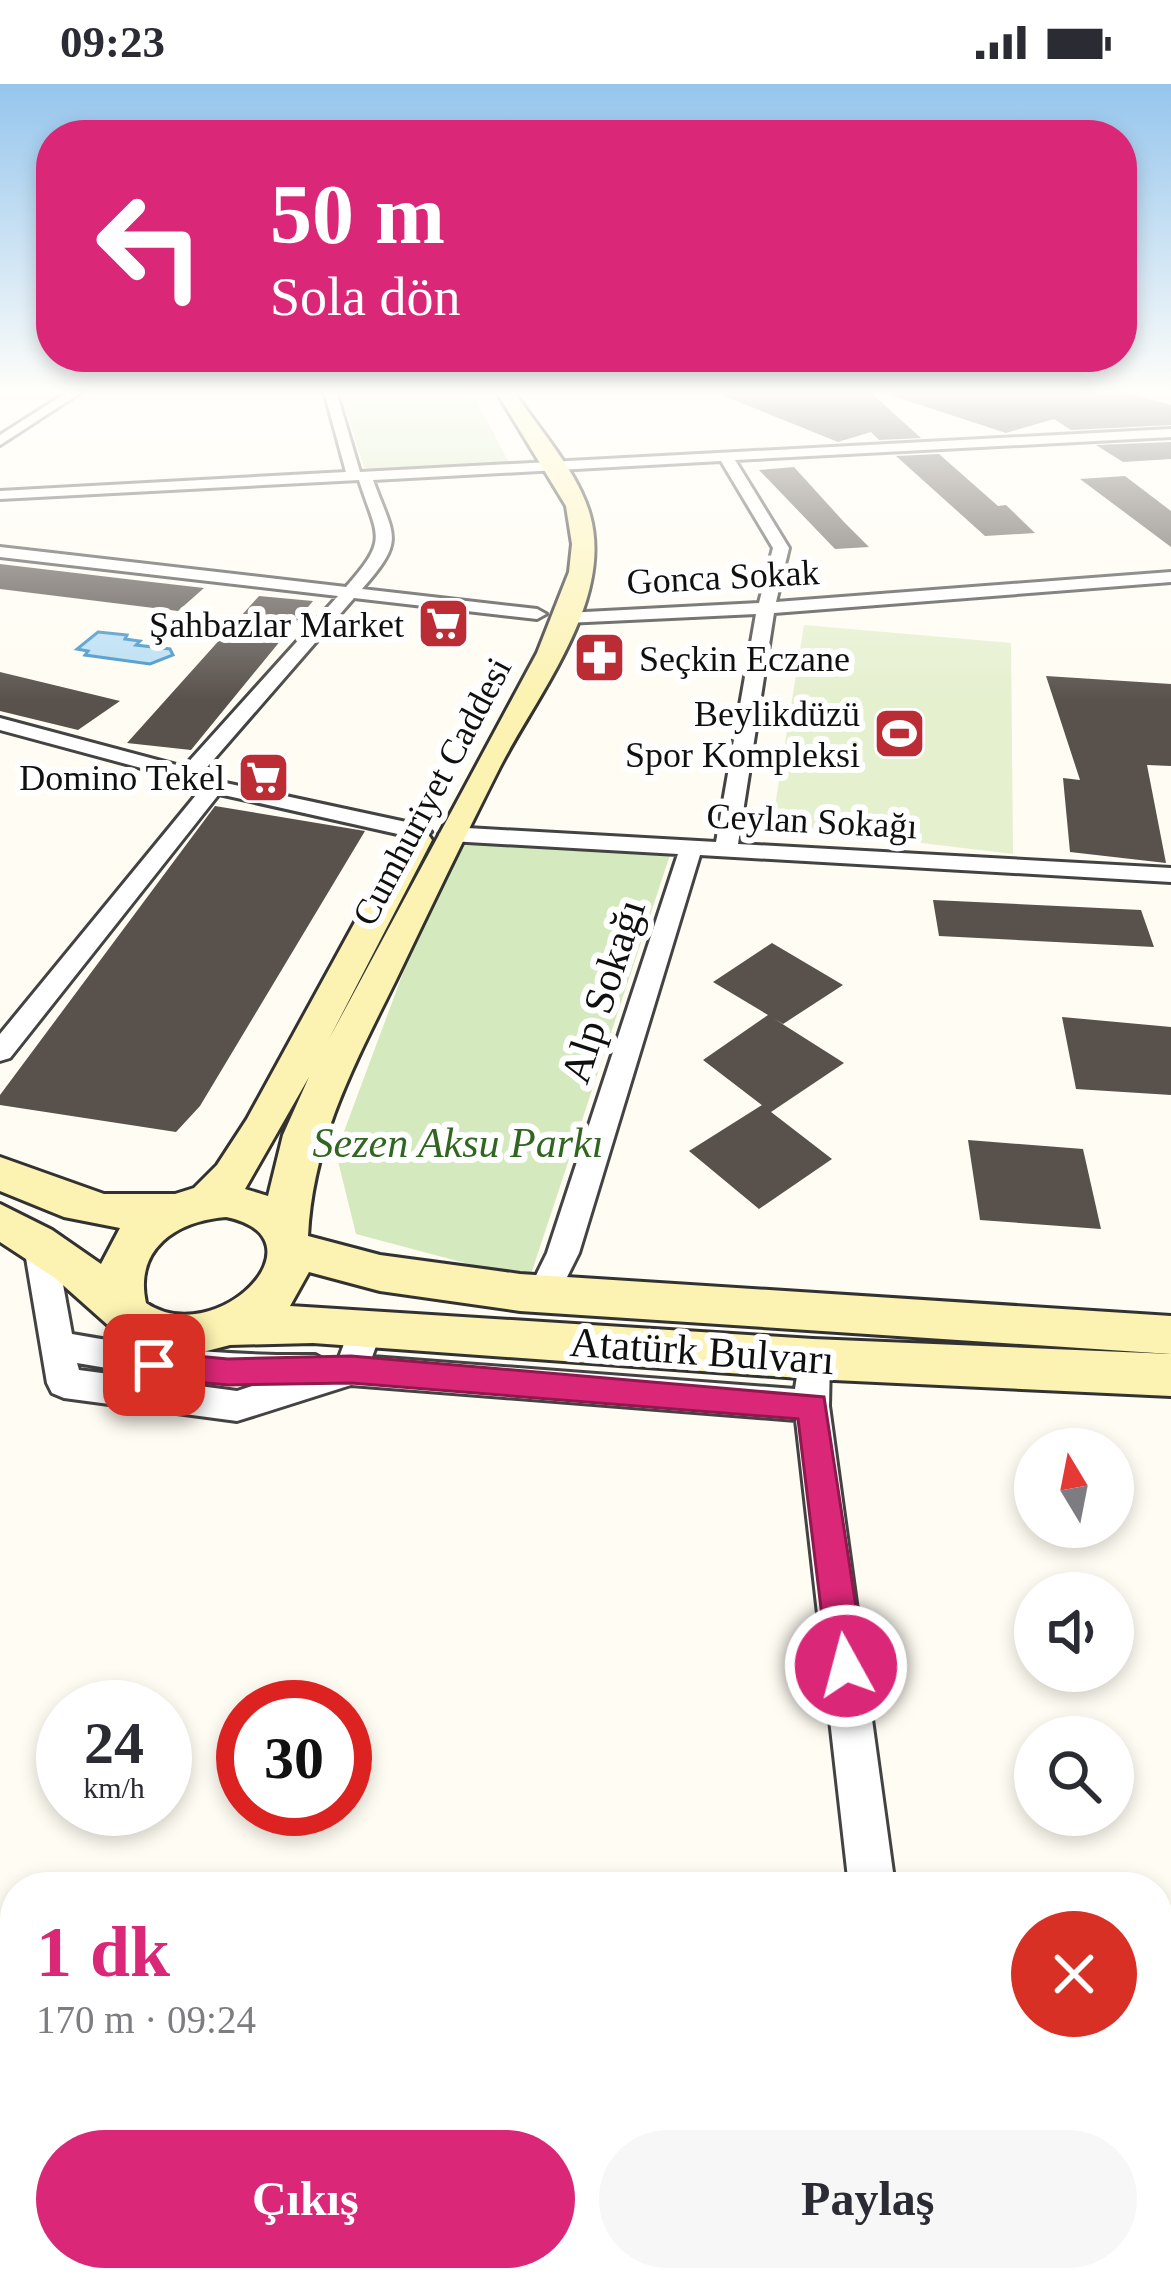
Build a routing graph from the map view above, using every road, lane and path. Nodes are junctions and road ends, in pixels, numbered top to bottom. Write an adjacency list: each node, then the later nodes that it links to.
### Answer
1 (367, 494): 8 (street)
2 (547, 494): 5 (main road, Cumhuriyet Caddesi)
3 (565, 494): 10 (main road, Cumhuriyet Caddesi)
4 (748, 494): 9 (street)
5 (550, 506)
6 (0, 552): 8 (street, Gonca Sokak)
7 (1171, 577): 9 (street, Gonca Sokak)
8 (349, 593): 10 (street, Gonca Sokak); 12 (street)
9 (766, 608): 10 (street, Gonca Sokak); 16 (street)
10 (549, 611): 14 (main road, Cumhuriyet Caddesi)
11 (0, 724): 12 (street, Ceylan Sokağı)
12 (189, 775): 13 (street, Ceylan Sokağı)
13 (214, 787): 14 (street, Ceylan Sokağı); 18 (street)
14 (435, 833): 15 (street, Ceylan Sokağı); 20 (main road, Cumhuriyet Caddesi); 22 (main road, Cumhuriyet Caddesi)
15 (691, 849): 16 (street, Ceylan Sokağı); 24 (street, Alp Sokağı)
16 (726, 851): 17 (street, Ceylan Sokağı)
17 (1171, 875)
18 (0, 1052)
19 (0, 1173): 20 (main road)
20 (194, 1205): 22 (main road); 25 (main road)
21 (0, 1221): 23 (main road)
22 (289, 1242): 24 (main road, Atatürk Bulvarı); 26 (main road)
23 (40, 1246): 25 (main road); 28 (street)
24 (543, 1294): 27 (main road, Atatürk Bulvarı)
25 (125, 1310): 26 (main road)
26 (234, 1327): 28 (main road, Atatürk Bulvarı)
27 (1171, 1335)
28 (359, 1348): 29 (main road, Atatürk Bulvarı); 31 (street)
29 (813, 1359): 30 (main road, Atatürk Bulvarı); 31 (street)
30 (1171, 1375)
31 (812, 1406): 32 (street)
32 (870, 1872)

